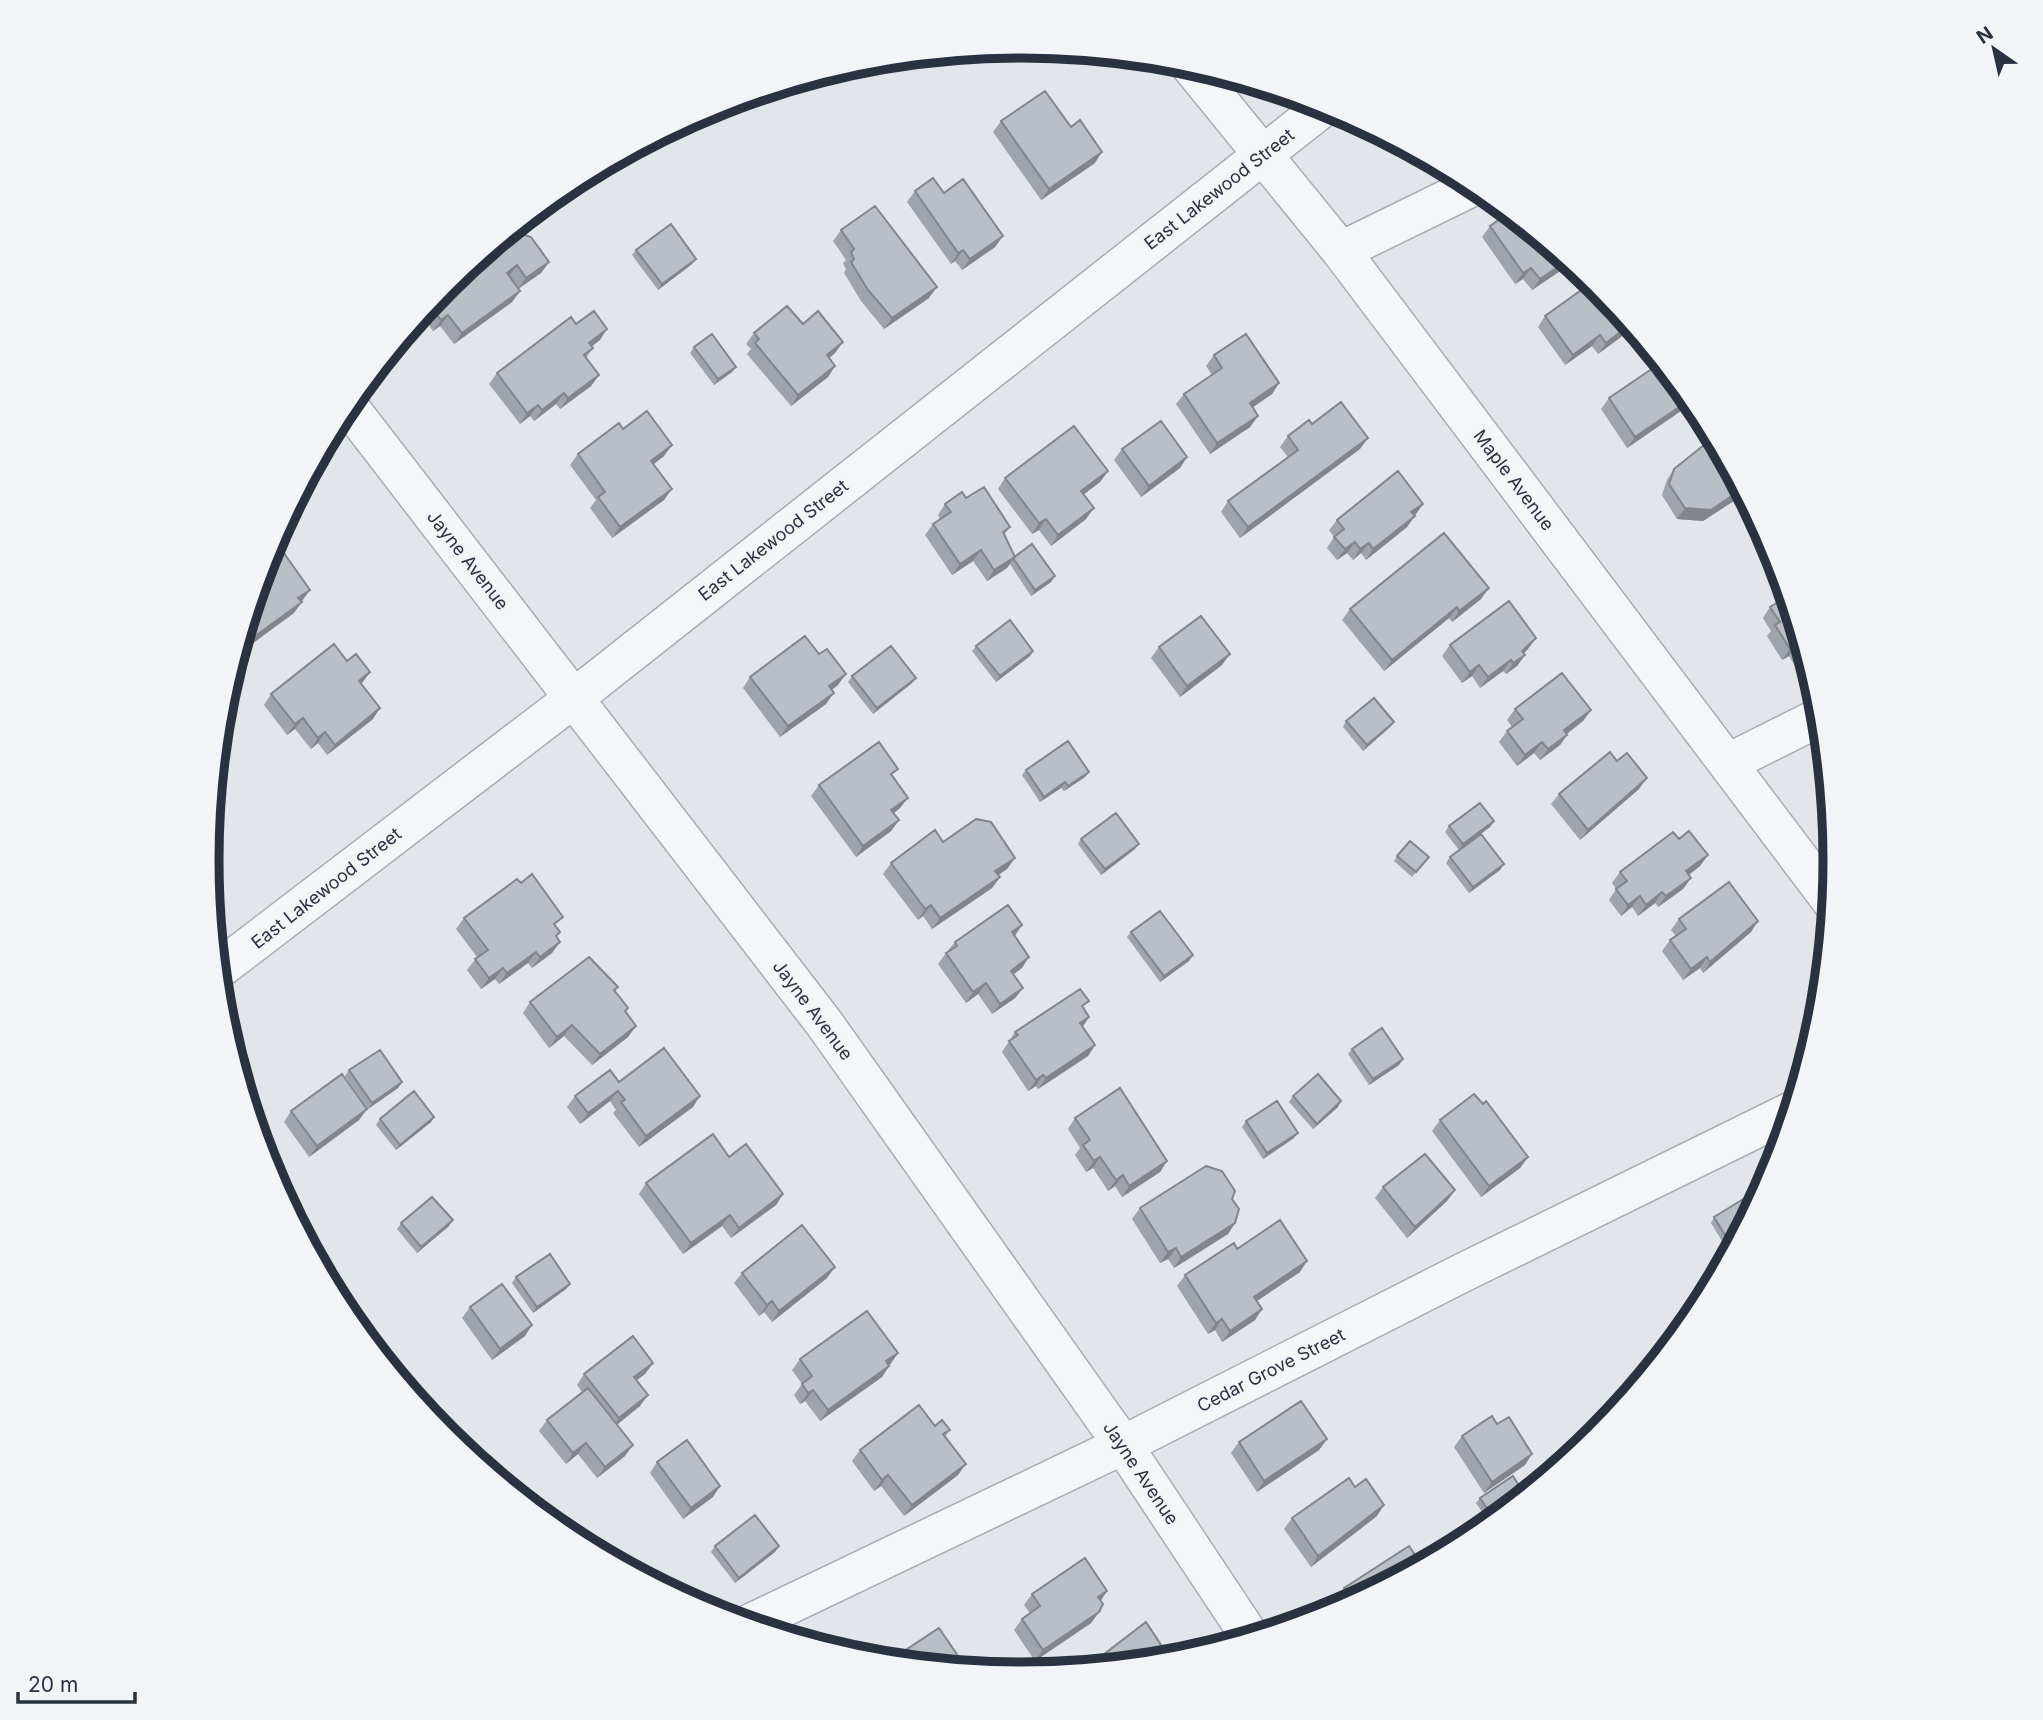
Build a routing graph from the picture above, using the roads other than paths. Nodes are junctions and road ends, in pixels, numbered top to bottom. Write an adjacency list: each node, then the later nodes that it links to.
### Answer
1 (1201, 78): 3 (street, Maple Avenue)
2 (1315, 114): 3 (street, East Lakewood Street)
3 (1263, 154): 5 (street, Maple Avenue); 7 (street, East Lakewood Street)
4 (1464, 191): 5 (street)
5 (1341, 251): 9 (street, Maple Avenue)
6 (354, 414): 7 (street, Jayne Avenue)
7 (574, 698): 11 (street, East Lakewood Street); 13 (street, Jayne Avenue)
8 (1811, 721): 9 (street)
9 (1728, 763): 10 (street, Maple Avenue)
10 (1823, 890)
11 (226, 964)
12 (1782, 1116): 13 (street, Cedar Grove Street)
13 (1123, 1445): 14 (street, Cedar Grove Street); 15 (street, Jayne Avenue)
14 (760, 1619)
15 (1246, 1630)

